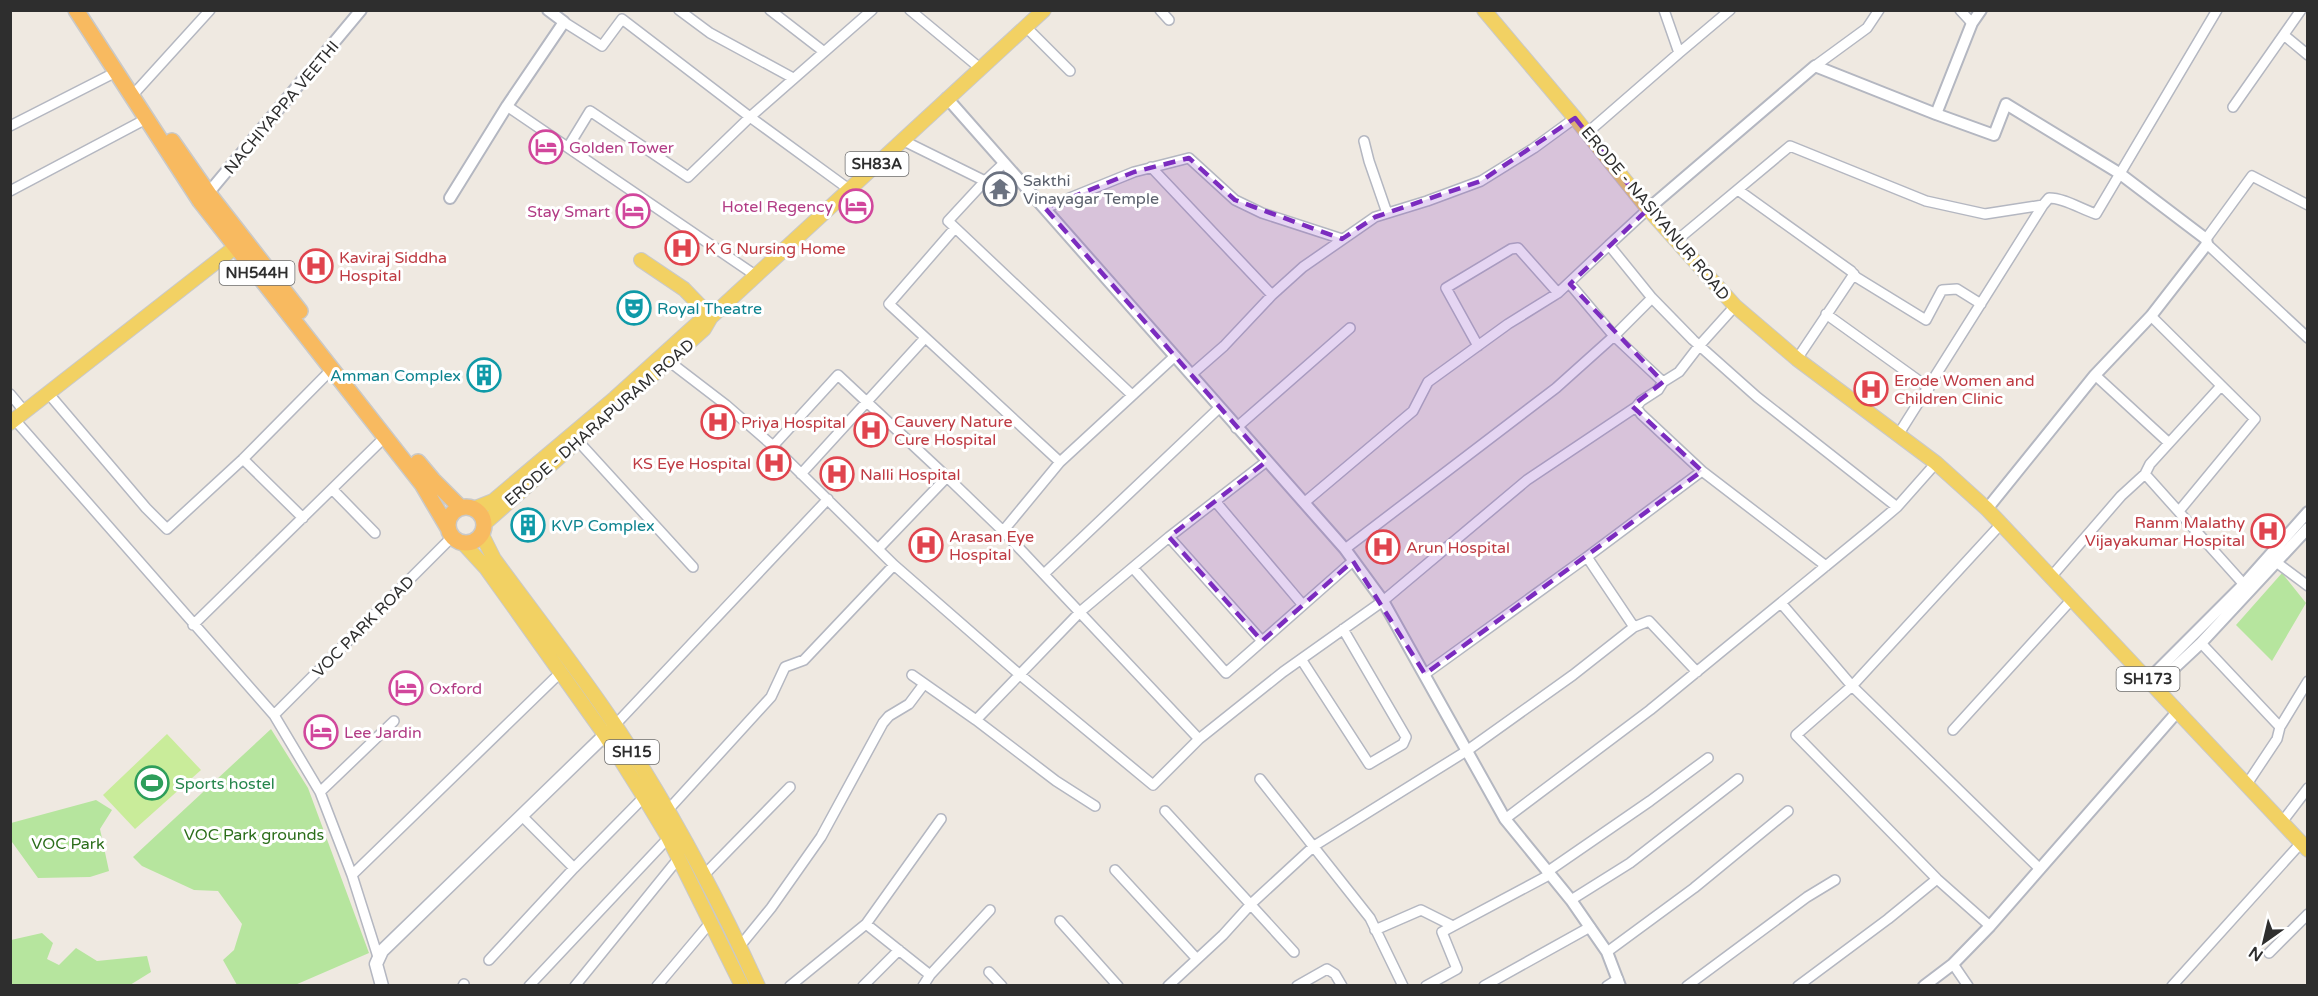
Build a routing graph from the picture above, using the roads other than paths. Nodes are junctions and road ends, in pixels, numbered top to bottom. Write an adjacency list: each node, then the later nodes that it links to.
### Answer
1 (76, 10): 30 (highway, NH544H)
2 (86, 10): 33 (highway, NH544H)
3 (210, 10): 33 (street)
4 (361, 10): 53 (street, NACHIYAPPA VEETHI)
5 (548, 10): 21 (street)
6 (679, 10): 32 (street)
7 (770, 10): 25 (street)
8 (872, 10): 25 (street)
9 (910, 10): 29 (street)
10 (1044, 10): 23 (main road, ERODE - DHARAPURAM ROAD / SH83A)
11 (1160, 10): 20 (street)
12 (1484, 10): 39 (main road, ERODE - NASIYANUR ROAD)
13 (1664, 10): 26 (street)
14 (1730, 10): 26 (street)
15 (1879, 10): 28 (street)
16 (1960, 10): 22 (street)
17 (1981, 10): 22 (street)
18 (2217, 10): 48 (street)
19 (2301, 10): 24 (street)
20 (1169, 20)
21 (564, 22): 35 (street); 38 (street)
22 (1972, 23): 37 (street)
23 (1026, 27): 29 (main road, ERODE - DHARAPURAM ROAD / SH83A); 31 (street)
24 (2285, 36): 27 (street); 36 (street)
25 (823, 51): 32 (street)
26 (1679, 53): 42 (street)
27 (2307, 55)
28 (1815, 66): 37 (street); 58 (street)
29 (981, 69): 34 (main road, ERODE - DHARAPURAM ROAD / SH83A)
30 (116, 72): 33 (highway, NH544H); 41 (street)
31 (1070, 72)
32 (793, 78): 38 (street)
33 (135, 94): 40 (highway, NH544H); 53 (highway, NH544H)
34 (947, 98): 43 (main road, ERODE - DHARAPURAM ROAD / SH83A); 46 (street)
35 (507, 106): 45 (street); 54 (street)
36 (2233, 108)
37 (1936, 114): 48 (street)
38 (750, 117): 45 (street); 50 (street)
39 (1575, 118): 42 (main road, ERODE - NASIYANUR ROAD); 59 (street)
40 (146, 119): 52 (street); 53 (highway, NH544H)
41 (10, 126)
42 (1587, 133): 58 (main road, ERODE - NASIYANUR ROAD)
43 (902, 140): 49 (street); 50 (main road, ERODE - DHARAPURAM ROAD / SH83A)
44 (1364, 141): 59 (street)
45 (568, 147): 68 (street)
46 (1004, 164): 49 (street); 57 (street)
47 (1151, 167): 57 (street); 61 (street); 71 (street)
48 (2119, 173): 55 (street); 63 (street)
49 (985, 181): 60 (street)
50 (850, 190): 68 (main road, ERODE - DHARAPURAM ROAD / SH83A)
51 (1738, 190): 55 (street); 62 (street); 67 (street)
52 (10, 192)
53 (205, 197): 64 (highway, NH544H)
54 (450, 198)
55 (2043, 205): 73 (street)
56 (2307, 206): 63 (street)
57 (1045, 208): 84 (street)
58 (1648, 209): 62 (main road, ERODE - NASIYANUR ROAD); 65 (street)
59 (1387, 213): 61 (street)
60 (955, 228): 80 (street); 95 (street)
61 (1342, 239): 71 (street)
62 (1676, 241): 74 (main road, ERODE - NASIYANUR ROAD)
63 (2206, 242): 77 (street); 81 (street)
64 (240, 243): 87 (highway, NH544H); 93 (main road); 119 (highway, NH544H)
65 (1609, 245): 69 (street); 72 (street)
66 (641, 260): 76 (main road)
67 (1854, 274): 73 (street); 75 (street)
68 (755, 275): 76 (main road, ERODE - DHARAPURAM ROAD / SH83A)
69 (1570, 284): 70 (street); 79 (street)
70 (1558, 293): 82 (street); 82 (street)
71 (1272, 295): 88 (street)
72 (1652, 298): 79 (street); 83 (street)
73 (1981, 304): 92 (street)
74 (1735, 306): 83 (street); 86 (main road, ERODE - NASIYANUR ROAD)
75 (1826, 314): 86 (street); 92 (street)
76 (711, 316): 85 (main road, ERODE - DHARAPURAM ROAD / SH83A)
77 (2151, 316): 89 (street); 91 (street)
78 (1350, 328): 100 (street)
79 (1614, 336): 90 (street); 132 (street)
80 (925, 338): 96 (street); 108 (street)
81 (2307, 338)
82 (1478, 346): 117 (street)
83 (1699, 346): 90 (street); 118 (street)
84 (1175, 356): 88 (street); 95 (street)
85 (665, 358): 103 (main road, ERODE - DHARAPURAM ROAD / SH83A); 105 (street); 119 (main road, ERODE - DHARAPURAM ROAD / SH83A)
86 (1797, 359): 101 (main road, ERODE - NASIYANUR ROAD)
87 (333, 368): 102 (highway, NH544H); 106 (street)
88 (1192, 374): 97 (street)
89 (2095, 375): 104 (street); 120 (street)
90 (1663, 382): 98 (street)
91 (2221, 386): 104 (street); 121 (street)
92 (1929, 388): 101 (street)
93 (48, 393): 99 (main road); 106 (street)
94 (10, 394): 99 (street)
95 (1132, 395): 108 (street)
96 (866, 401): 105 (street); 111 (street); 113 (street)
97 (1219, 408): 100 (street); 140 (street)
98 (1636, 408): 110 (street); 145 (street)
99 (17, 418): 149 (street)
100 (1236, 428): 107 (street)
101 (1898, 435): 109 (main road, ERODE - NASIYANUR ROAD)
102 (386, 437): 114 (street); 129 (highway, NH544H)
103 (578, 441): 126 (main road, ERODE - DHARAPURAM ROAD / SH83A); 138 (street)
104 (2169, 443): 112 (street)
105 (773, 446): 111 (street)
106 (243, 459): 123 (street)
107 (1267, 461): 116 (street); 117 (street)
108 (1060, 462): 127 (street)
109 (1936, 463): 118 (street); 120 (main road, ERODE - NASIYANUR ROAD)
110 (1702, 471): 133 (street); 137 (street)
111 (801, 474): 115 (street)
112 (2145, 474): 121 (street); 141 (street)
113 (947, 477): 127 (street); 131 (street)
114 (332, 489): 123 (street); 128 (street)
115 (828, 499): 131 (street); 168 (street)
116 (1215, 501): 130 (street); 147 (street)
117 (1305, 502): 132 (street)
118 (1897, 507): 137 (street)
119 (467, 508): 126 (highway, NH544H); 129 (highway)
120 (1987, 509): 124 (main road, SH173)
121 (2179, 511): 143 (street)
122 (2307, 512): 143 (street)
123 (303, 518): 149 (street)
124 (2001, 524): 141 (main road, SH173); 163 (street)
125 (2307, 528): 135 (street)
126 (483, 529): 129 (highway); 168 (main road, SH15)
127 (1003, 531): 140 (street)
128 (375, 533)
129 (454, 536): 156 (main road, SH15); 165 (street, VOC PARK ROAD)
130 (1169, 537): 139 (street); 152 (street)
131 (878, 549): 136 (street)
132 (1345, 549): 134 (street)
133 (1587, 557): 150 (street); 158 (street)
134 (1353, 561): 145 (street); 147 (street)
135 (2276, 562): 142 (street); 143 (street)
136 (894, 565): 157 (street); 183 (street)
137 (1826, 566): 146 (street)
138 (693, 567)
139 (1133, 568): 148 (street); 152 (street)
140 (1045, 573): 148 (street)
141 (2051, 577): 144 (main road, SH173)
142 (2307, 586)
143 (2247, 587): 153 (street); 161 (street)
144 (2073, 598): 161 (main road, SH173); 170 (street)
145 (1383, 601): 151 (street); 158 (street)
146 (1781, 603): 155 (street); 163 (street)
147 (1302, 604): 152 (street)
148 (1081, 611): 157 (street); 172 (street)
149 (193, 625): 165 (street)
150 (1635, 627): 155 (street); 173 (street)
151 (1343, 629): 154 (street); 154 (street)
152 (1262, 641)
153 (2201, 643): 161 (street); 169 (street)
154 (1301, 659): 172 (street)
155 (1697, 672): 188 (street)
156 (560, 673): 171 (main road, SH15); 197 (street)
157 (1019, 674): 166 (street); 172 (street)
158 (1425, 674): 173 (street)
159 (912, 675): 162 (street)
160 (2307, 681): 169 (street)
161 (2152, 683): 164 (main road, SH173)
162 (924, 684): 166 (street); 213 (street)
163 (1852, 686): 195 (street); 200 (street)
164 (2178, 711): 177 (main road, SH173); 195 (street)
165 (274, 715): 180 (street)
166 (976, 720): 182 (street)
167 (394, 721): 180 (street)
168 (615, 725): 171 (main road); 183 (main road, SH15)
169 (2280, 727): 177 (street)
170 (1953, 730)
171 (605, 735): 181 (main road, SH15); 186 (main road)
172 (1199, 739)
173 (1468, 750): 188 (street); 191 (street)
174 (1708, 758): 198 (street)
175 (1260, 779): 191 (street)
176 (1738, 779): 202 (street)
177 (2247, 784): 189 (main road, SH173)
178 (790, 787): 199 (street)
179 (2307, 788): 189 (street)
180 (320, 792): 197 (street)
181 (644, 797): 190 (main road, SH15); 194 (street)
182 (1095, 806)
183 (668, 810): 190 (main road, SH15)
184 (1165, 811): 203 (street)
185 (1788, 812): 216 (street)
186 (521, 815): 194 (street); 218 (main road)
187 (941, 819): 208 (street)
188 (1505, 819): 198 (street)
189 (2282, 822): 192 (main road, SH173)
190 (673, 833): 193 (main road, SH15); 199 (main road, SH15); 226 (street)
191 (1314, 846): 203 (street); 212 (street)
192 (2304, 846): 247 (street)
193 (678, 859): 207 (main road, SH15); 227 (street)
194 (574, 868): 220 (street)
195 (2040, 869): 210 (street)
196 (1115, 870): 219 (street)
197 (352, 874): 218 (street)
198 (1548, 874): 202 (street); 209 (street)
199 (704, 875): 213 (main road, SH15)
200 (1937, 879): 210 (street); 244 (street)
201 (1835, 880): 243 (street)
202 (1571, 900): 211 (street)
203 (1251, 904): 215 (street); 219 (street)
204 (990, 910): 223 (street)
205 (2307, 914): 217 (street)
206 (1060, 921): 235 (street)
207 (710, 923): 228 (street); 229 (main road, SH15)
208 (866, 924): 214 (street); 231 (street)
209 (1453, 926): 212 (street); 240 (street)
210 (1990, 926): 221 (street)
211 (1590, 927): 216 (street); 241 (street)
212 (1376, 930): 239 (street)
213 (740, 946): 230 (main road, SH15)
214 (899, 950): 223 (street); 232 (street)
215 (1294, 952)
216 (1607, 952): 224 (street)
217 (2269, 953)
218 (378, 957): 225 (main road)
219 (1197, 959): 236 (street)
220 (489, 960)
221 (1953, 964): 245 (street); 246 (street)
222 (988, 972): 234 (street)
223 (930, 975): 233 (street)
224 (1619, 982): 242 (street)
225 (382, 986)
226 (529, 986)
227 (575, 986)
228 (657, 986)
229 (742, 986)
230 (758, 986)
231 (790, 986)
232 (863, 986)
233 (923, 986)
234 (1002, 986)
235 (1118, 986)
236 (1168, 986)
237 (1297, 986): 238 (street)
238 (1342, 986)
239 (1403, 986)
240 (1426, 986)
241 (1484, 986)
242 (1607, 986)
243 (1687, 986)
244 (1798, 986)
245 (1924, 986)
246 (1968, 986)
247 (2172, 986)

